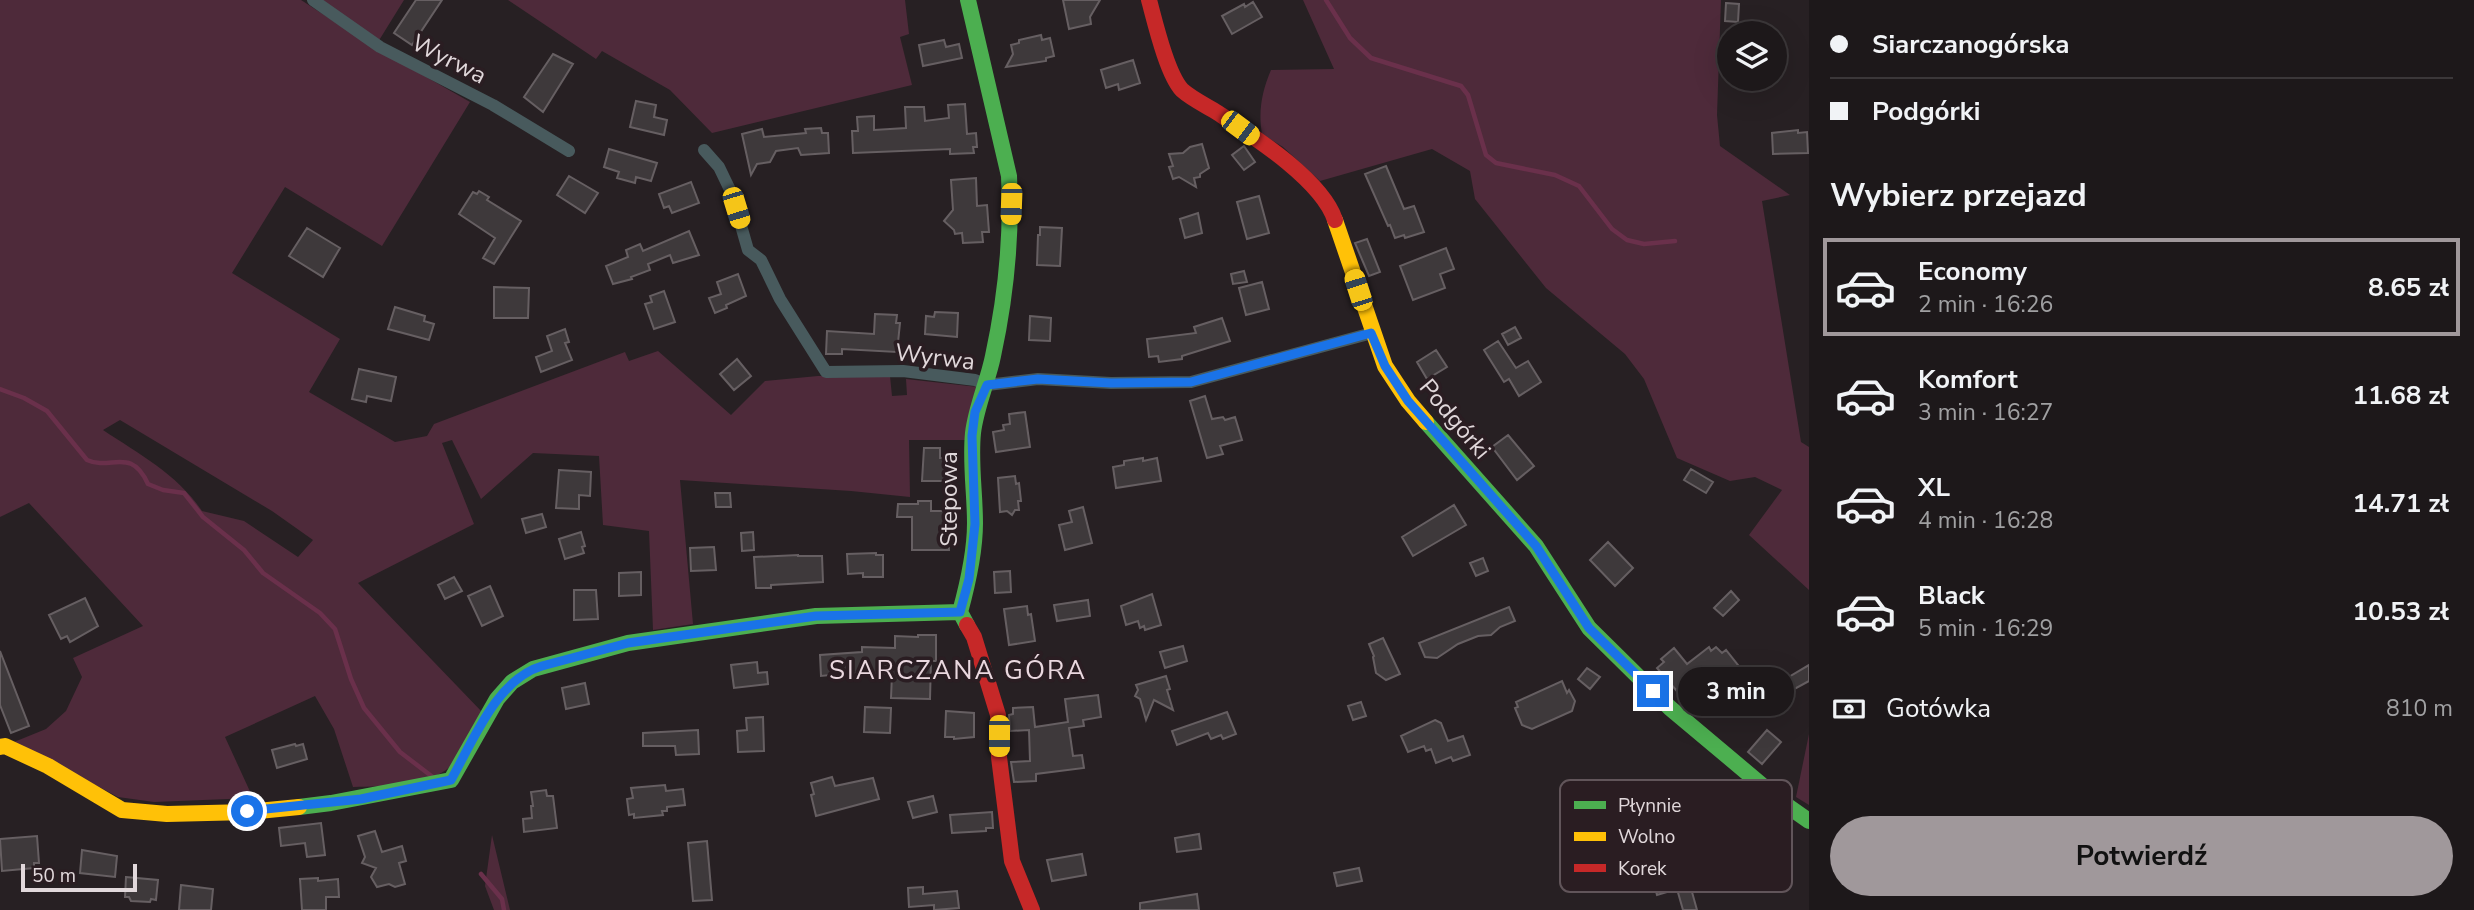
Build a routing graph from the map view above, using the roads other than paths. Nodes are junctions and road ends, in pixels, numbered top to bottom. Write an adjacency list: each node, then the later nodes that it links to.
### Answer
1 (313, 0): 5 (street, Wyrwa)
2 (968, 0): 7 (street, Stepowa)
3 (1149, 0): 6 (street, Podgórki)
4 (704, 150): 7 (street, Wyrwa)
5 (569, 151)
6 (1371, 333): 7 (street, Wyrwa); 10 (street, Podgórki)
7 (987, 385): 8 (street, Stepowa)
8 (960, 612): 9 (street); 13 (street)
9 (0, 747)
10 (1756, 780)
11 (1792, 809): 12 (street, Podgórki)
12 (1809, 821)
13 (1032, 910)

